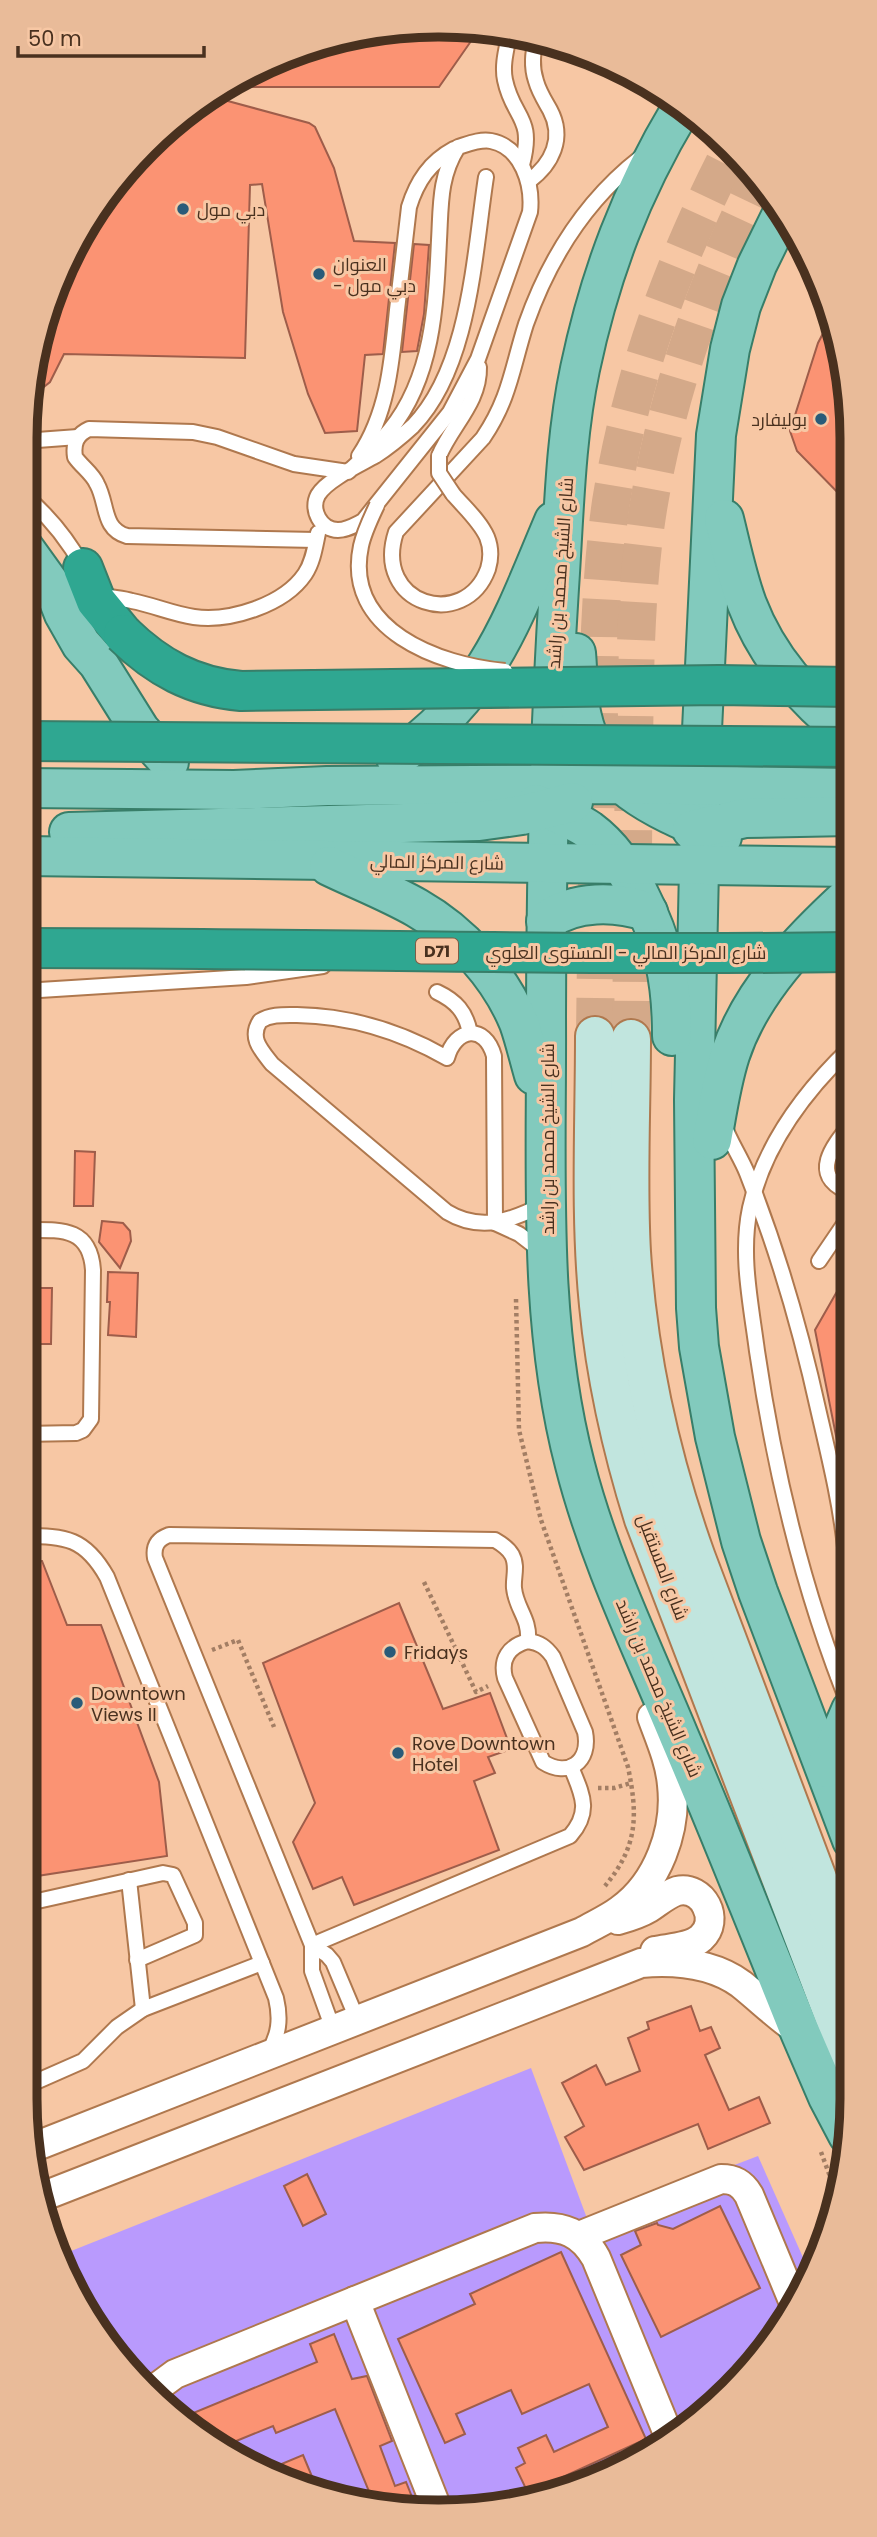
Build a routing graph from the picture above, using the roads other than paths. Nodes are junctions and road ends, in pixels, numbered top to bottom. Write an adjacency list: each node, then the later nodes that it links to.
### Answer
1 (508, 43): 6 (lane)
2 (534, 48): 8 (lane)
3 (677, 116): 4 (main road, شارع الشيخ محمد بن راشد)
4 (661, 143): 10 (lane, bridge); 15 (main road, شارع الشيخ محمد بن راشد)
5 (458, 147): 6 (lane); 13 (lane); 13 (lane)
6 (522, 165): 8 (lane)
7 (486, 177): 13 (lane)
8 (529, 181): 10 (lane)
9 (778, 224): 14 (main road)
10 (478, 359): 16 (lane)
11 (78, 437): 12 (lane); 13 (lane); 19 (lane)
12 (37, 441)
13 (348, 472): 18 (lane)
14 (714, 479): 27 (main road); 28 (main road)
15 (565, 497): 26 (main road); 30 (main road); 38 (main road, شارع الشيخ محمد بن راشد)
16 (377, 505): 18 (lane); 22 (lane, bridge)
17 (37, 507): 21 (lane)
18 (320, 522): 19 (lane)
19 (316, 540): 21 (lane)
20 (37, 564): 21 (main road)
21 (68, 592): 24 (highway, bridge); 37 (main road)
22 (516, 672)
23 (541, 672): 24 (lane, bridge)
24 (631, 686): 25 (highway, bridge)
25 (840, 687)
26 (583, 720): 27 (main road); 32 (main road)
27 (703, 723): 32 (main road); 34 (main road)
28 (840, 727)
29 (37, 741): 30 (highway, bridge)
30 (416, 744): 31 (highway, bridge); 33 (main road)
31 (840, 747)
32 (623, 784): 34 (main road); 38 (main road); 42 (main road)
33 (327, 786): 37 (main road); 39 (main road)
34 (702, 786): 36 (main road); 42 (main road)
35 (37, 788): 37 (main road)
36 (840, 788)
37 (234, 790)
38 (549, 797): 39 (main road); 46 (main road, شارع الشيخ محمد بن راشد); 47 (main road)
39 (486, 803): 43 (main road)
40 (791, 816): 41 (main road); 42 (main road); 49 (main road)
41 (840, 816)
42 (700, 827): 47 (main road); 48 (main road); 49 (main road)
43 (37, 832)
44 (37, 856): 45 (main road, شارع المركز المالي)
45 (318, 861): 46 (main road, شارع المركز المالي); 62 (main road)
46 (547, 863): 47 (main road, شارع المركز المالي); 53 (main road, شارع الشيخ محمد بن راشد)
47 (623, 864): 48 (main road, شارع المركز المالي); 52 (main road); 53 (main road)
48 (701, 865): 49 (main road, شارع المركز المالي); 70 (main road)
49 (792, 865): 50 (main road, شارع المركز المالي)
50 (840, 867)
51 (840, 905): 61 (main road)
52 (648, 912): 53 (main road); 70 (main road)
53 (546, 916): 62 (main road, شارع الشيخ محمد بن راشد)
54 (37, 948): 55 (highway, شارع المركز المالي - المستوى العلوي / D71, bridge)
55 (389, 951): 56 (highway, شارع المركز المالي - المستوى العلوي / D71, bridge); 57 (lane, bridge)
56 (840, 952)
57 (37, 990)
58 (437, 992): 59 (lane)
59 (470, 1032): 67 (lane); 67 (lane)
60 (840, 1058): 65 (lane)
61 (719, 1105): 65 (lane); 70 (main road)
62 (546, 1116): 66 (main road, شارع الشيخ محمد بن راشد)
63 (840, 1138): 64 (lane)
64 (840, 1187)
65 (754, 1195): 74 (lane); 78 (lane)
66 (547, 1203): 67 (lane); 71 (main road, شارع الشيخ محمد بن راشد)
67 (495, 1223): 71 (lane)
68 (37, 1230): 73 (lane)
69 (840, 1230): 72 (lane)
70 (695, 1232): 81 (main road)
71 (547, 1258): 76 (main road, شارع الشيخ محمد بن راشد)
72 (819, 1261)
73 (37, 1434)
74 (840, 1512)
75 (37, 1536): 88 (lane)
76 (638, 1639): 84 (street); 92 (main road, شارع الشيخ محمد بن راشد)
77 (528, 1642): 79 (lane); 79 (lane); 86 (lane)
78 (840, 1678)
79 (571, 1767): 86 (lane)
80 (840, 1772): 81 (main road)
81 (838, 1790)
82 (128, 1880): 83 (lane); 87 (lane); 87 (lane)
83 (37, 1901)
84 (582, 1932): 89 (street); 91 (street)
85 (840, 1939): 93 (main road, شارع المستقبل)
86 (312, 1945): 91 (lane); 91 (lane)
87 (137, 1960): 90 (lane)
88 (262, 1962): 90 (lane); 94 (lane)
89 (599, 1978): 92 (street); 98 (street)
90 (143, 2009): 95 (lane)
91 (345, 2024): 94 (street)
92 (800, 2032): 96 (main road, شارع الشيخ محمد بن راشد)
93 (840, 2034)
94 (266, 2055): 97 (street)
95 (37, 2082)
96 (834, 2142)
97 (40, 2145)
98 (48, 2194)
99 (579, 2236): 100 (street); 101 (street); 103 (street)
100 (790, 2293)
101 (355, 2301): 102 (street); 104 (street)
102 (158, 2387)
103 (666, 2430)
104 (434, 2500)

